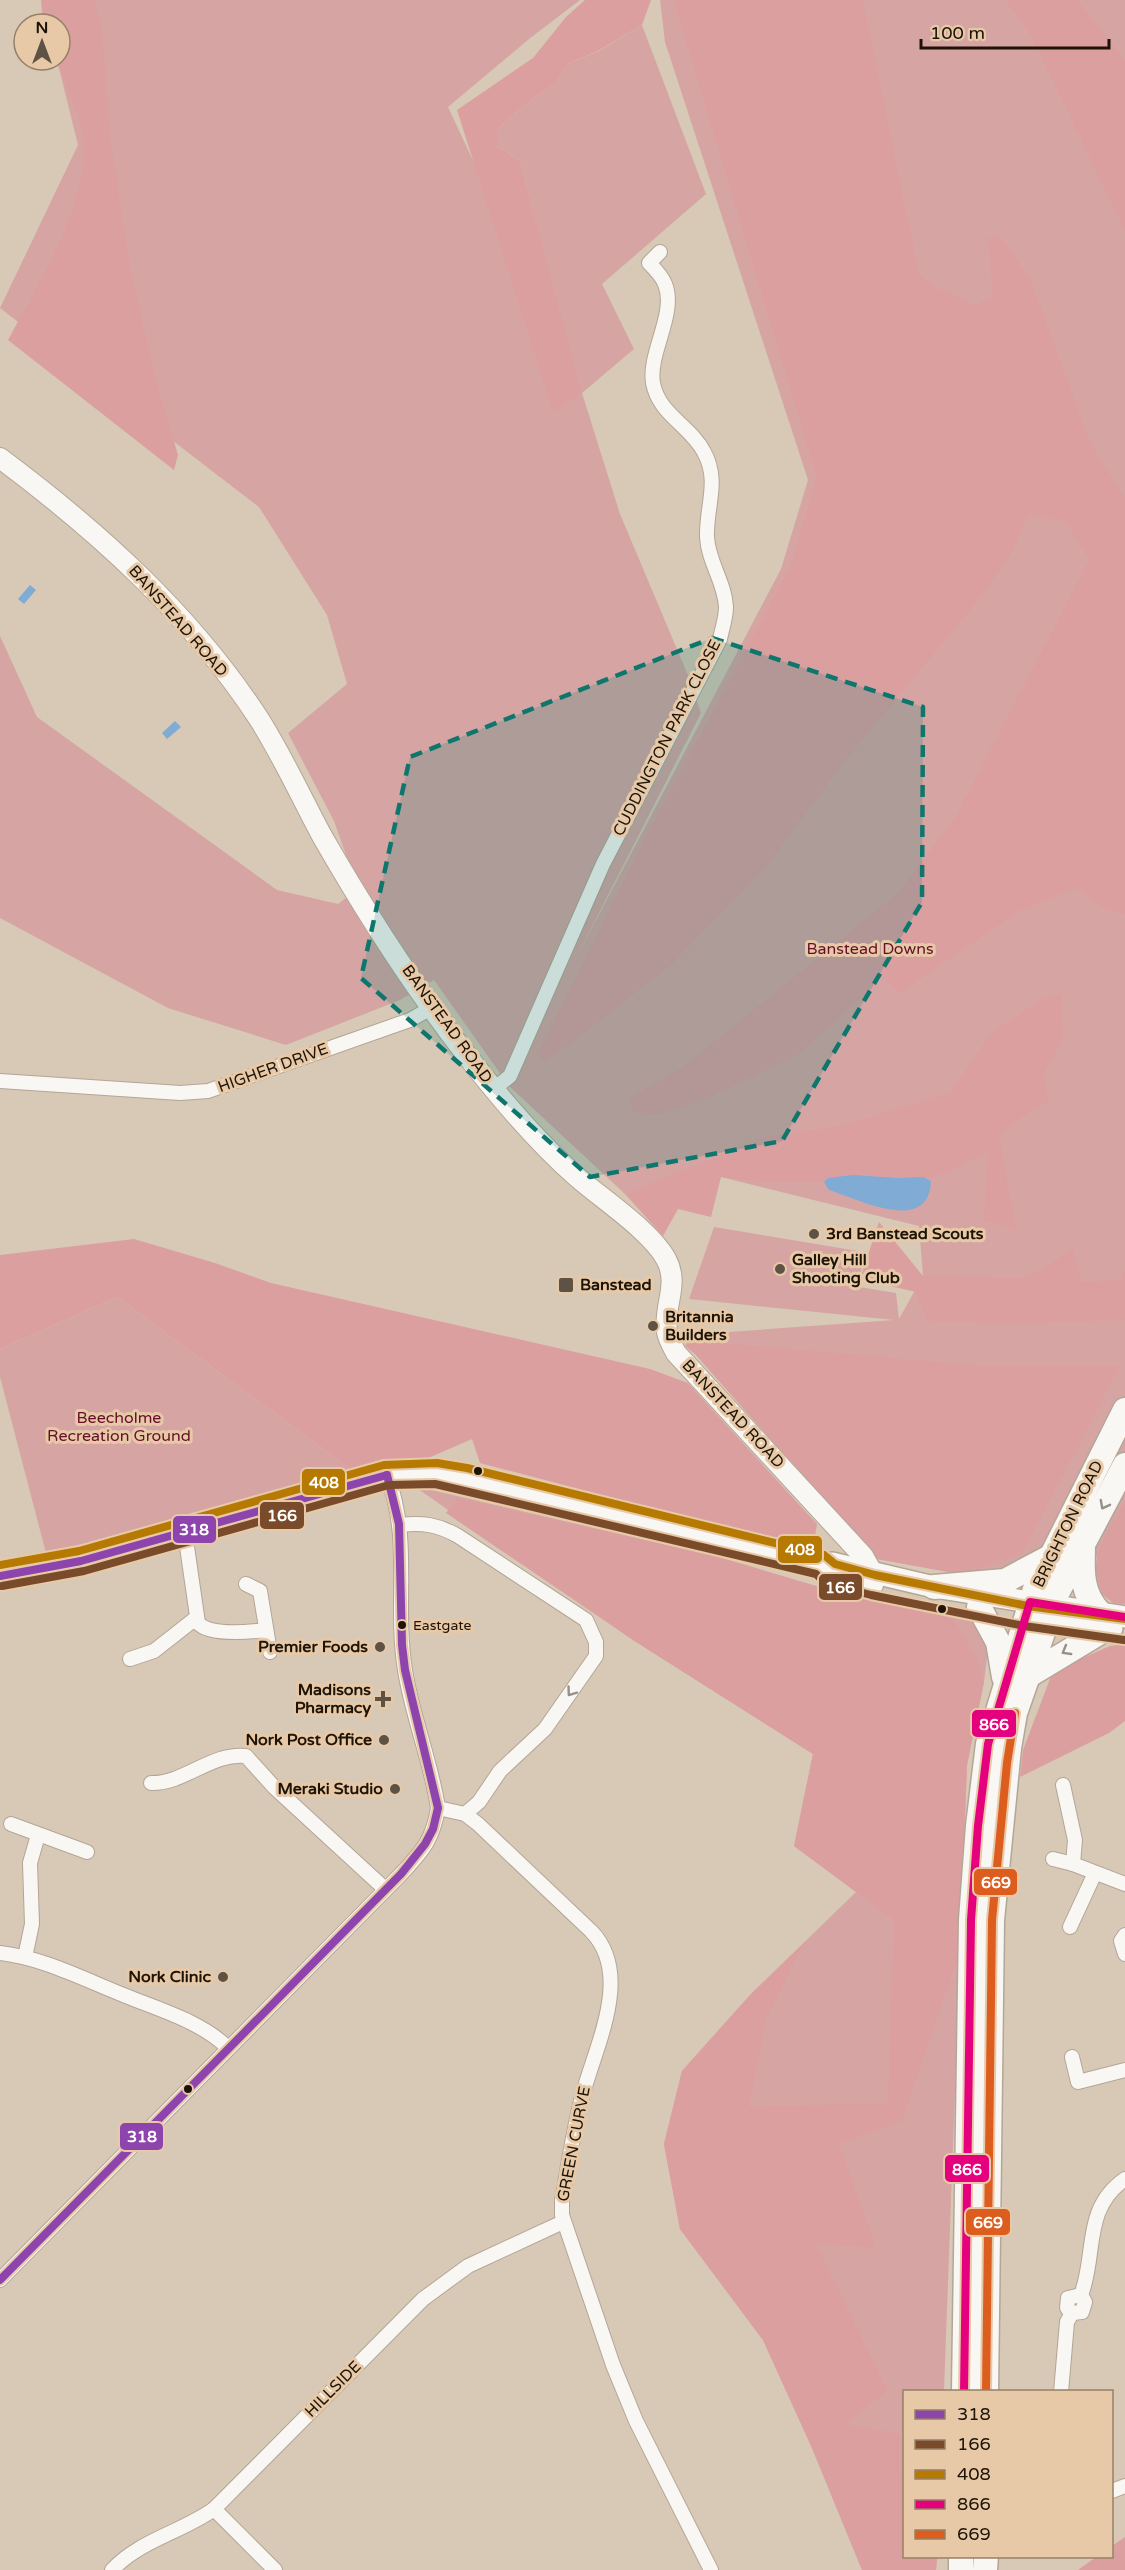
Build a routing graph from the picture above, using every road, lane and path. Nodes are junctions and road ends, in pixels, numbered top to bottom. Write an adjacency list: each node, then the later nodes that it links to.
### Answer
1 (660, 252): 5 (street, CUDDINGTON PARK CLOSE)
2 (0, 458): 3 (street, BANSTEAD ROAD)
3 (431, 1008): 4 (street, HIGHER DRIVE); 5 (street, BANSTEAD ROAD)
4 (0, 1081)
5 (494, 1089): 14 (street, BANSTEAD ROAD)
6 (1125, 1410): 12 (highway, BRIGHTON ROAD)
7 (1125, 1465): 11 (highway, BRIGHTON ROAD, one-way to 11)
8 (387, 1475): 9 (street); 10 (main road); 14 (main road)
9 (401, 1525): 28 (street); 29 (street, one-way to 29)
10 (184, 1533): 13 (main road); 19 (street)
11 (1084, 1544): 18 (highway, BRIGHTON ROAD); 20 (highway)
12 (1050, 1557): 16 (highway); 18 (highway, BRIGHTON ROAD)
13 (0, 1576)
14 (873, 1578): 16 (main road); 17 (main road)
15 (246, 1584): 21 (street)
16 (934, 1587): 18 (main road)
17 (979, 1607): 18 (main road); 24 (highway)
18 (1039, 1611): 20 (main road); 24 (highway, BRIGHTON ROAD)
19 (196, 1618): 21 (street); 23 (street)
20 (1114, 1622): 24 (highway, one-way to 24)
21 (266, 1630): 22 (street)
22 (270, 1652)
23 (130, 1659)
24 (1015, 1681): 25 (highway, BRIGHTON ROAD)
25 (997, 1762): 49 (highway, BRIGHTON ROAD); 50 (highway, BRIGHTON ROAD)
26 (151, 1783): 37 (street)
27 (1063, 1785): 34 (street)
28 (438, 1808): 29 (street); 37 (street)
29 (465, 1814): 47 (street, GREEN CURVE)
30 (11, 1824): 31 (street)
31 (38, 1835): 32 (street); 42 (street)
32 (87, 1852)
33 (1053, 1859): 34 (street)
34 (1073, 1864): 35 (street)
35 (1095, 1873): 36 (street); 38 (street)
36 (1125, 1884)
37 (386, 1889): 43 (street)
38 (1070, 1927)
39 (1125, 1935): 41 (street)
40 (0, 1953): 42 (street)
41 (1125, 1954)
42 (25, 1957): 43 (street)
43 (228, 2048): 48 (street)
44 (1072, 2057): 45 (street)
45 (1125, 2070)
46 (1125, 2180): 51 (street)
47 (563, 2222): 52 (street, HILLSIDE); 55 (street, GREEN CURVE)
48 (0, 2280)
49 (964, 2390)
50 (986, 2390)
51 (1061, 2390)
52 (214, 2509): 53 (street, HILLSIDE); 54 (street)
53 (112, 2570)
54 (275, 2570)
55 (711, 2570)

